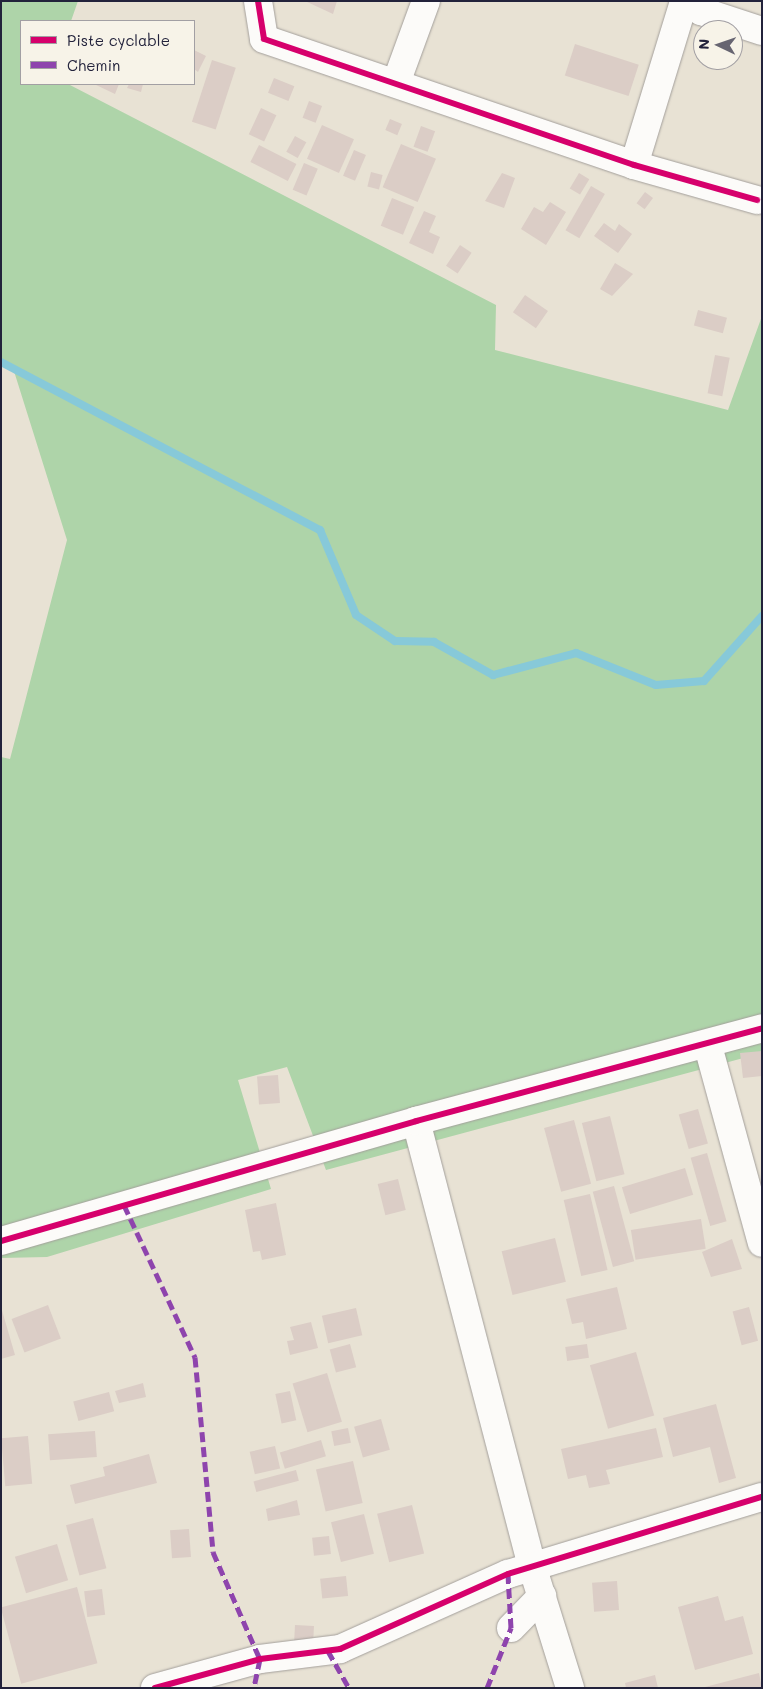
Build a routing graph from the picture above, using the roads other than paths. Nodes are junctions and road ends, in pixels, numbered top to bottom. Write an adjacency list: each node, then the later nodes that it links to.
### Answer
1 (258, 1): 6 (street)
2 (426, 1): 6 (street)
3 (684, 1): 7 (street)
4 (695, 1): 5 (street)
5 (762, 31)
6 (396, 83): 7 (street)
7 (634, 165): 8 (street)
8 (758, 200)
9 (762, 1028): 10 (street)
10 (708, 1046): 11 (street); 13 (street)
11 (416, 1121): 12 (street); 15 (street)
12 (1, 1241)
13 (762, 1242)
14 (762, 1498): 15 (street)
15 (533, 1569): 16 (street); 18 (street)
16 (542, 1596): 17 (street); 19 (street)
17 (511, 1628)
18 (156, 1688)
19 (570, 1688)

